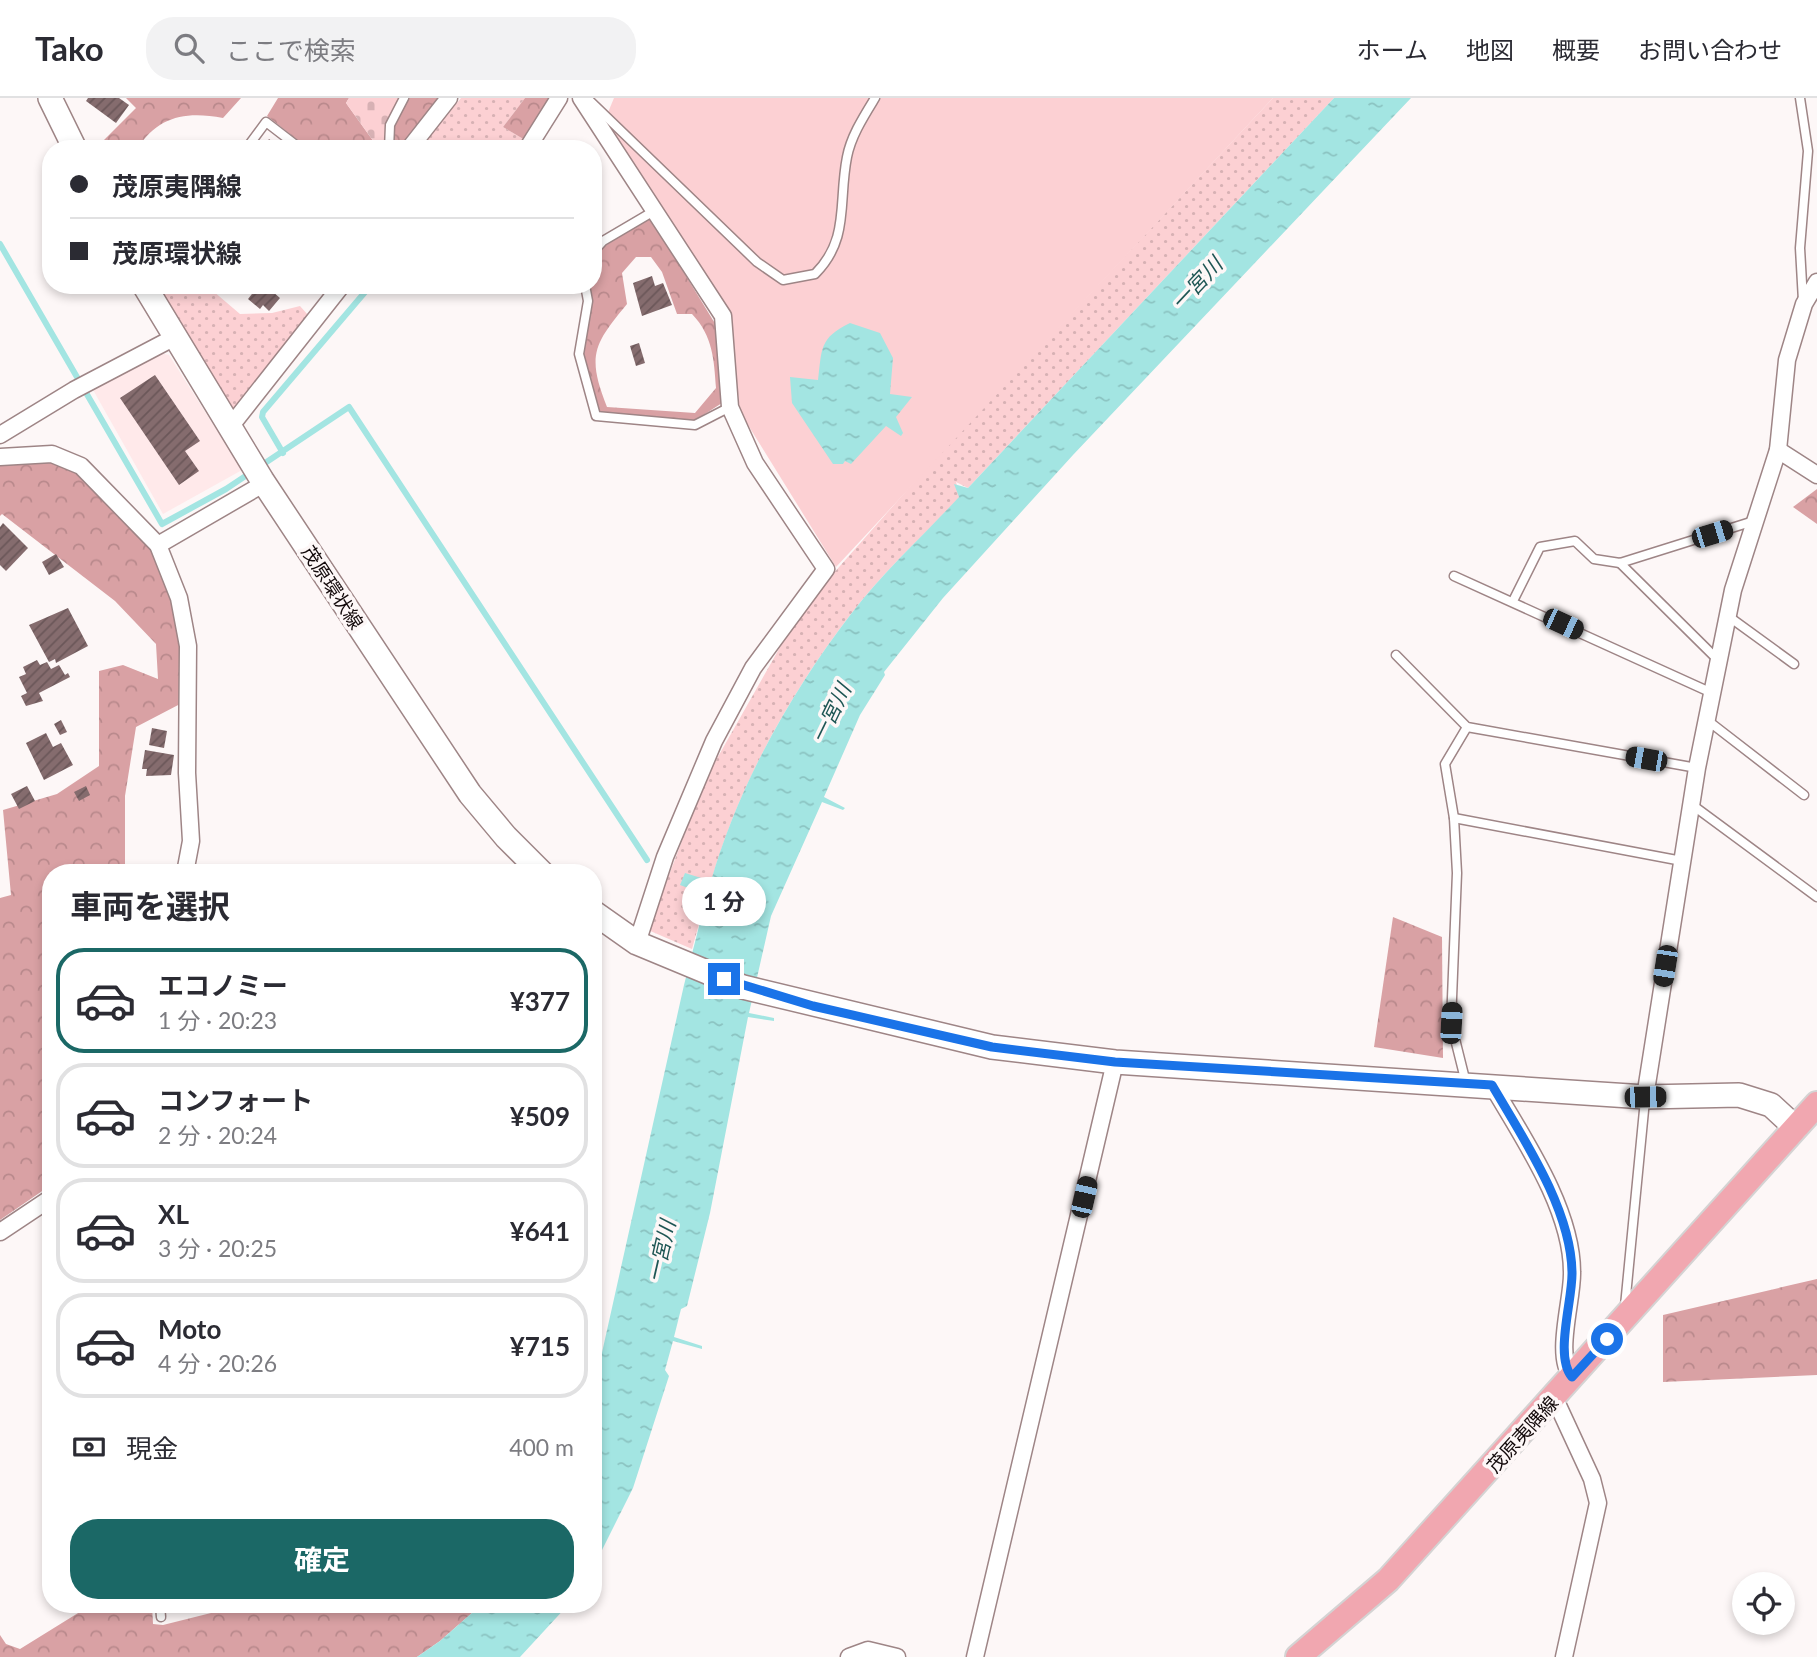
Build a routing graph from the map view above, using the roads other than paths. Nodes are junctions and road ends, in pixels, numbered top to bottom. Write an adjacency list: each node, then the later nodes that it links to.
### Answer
1 (50, 98): 9 (main road)
2 (404, 98): 12 (lane)
3 (449, 98): 13 (street)
4 (559, 98): 14 (street)
5 (582, 98): 15 (street)
6 (587, 98): 7 (lane)
7 (875, 98)
8 (1800, 98): 21 (lane)
9 (71, 140)
10 (253, 140): 11 (lane)
11 (289, 140)
12 (389, 140)
13 (417, 140)
14 (533, 140)
15 (654, 211): 16 (lane); 23 (street)
16 (602, 242)
17 (1817, 282): 21 (street)
18 (149, 294): 22 (main road, 茂原環状線)
19 (335, 294): 24 (street)
20 (587, 294): 23 (lane)
21 (1804, 304): 26 (street)
22 (175, 337): 24 (main road, 茂原環状線); 25 (street)
23 (730, 407): 51 (street)
24 (230, 427): 28 (main road, 茂原環状線)
25 (0, 435)
26 (1777, 450): 29 (street); 30 (street)
27 (0, 457): 31 (street)
28 (259, 474): 31 (street); 48 (main road, 茂原環状線)
29 (1817, 475)
30 (1758, 520): 32 (lane); 35 (street)
31 (159, 545): 47 (street)
32 (1620, 563): 34 (lane); 37 (lane)
33 (1454, 576): 34 (lane)
34 (1513, 601): 39 (lane)
35 (1728, 616): 37 (street); 38 (lane)
36 (1396, 655): 41 (lane)
37 (1718, 661): 39 (street)
38 (1794, 664)
39 (1712, 693): 40 (street)
40 (1707, 720): 42 (street); 43 (lane)
41 (1467, 727): 42 (lane); 45 (lane)
42 (1697, 768): 44 (street)
43 (1804, 795)
44 (1691, 804): 46 (street); 49 (lane)
45 (1454, 818): 46 (lane); 53 (lane)
46 (1682, 861): 55 (street)
47 (187, 864)
48 (533, 864)
49 (1817, 897)
50 (602, 918): 51 (main road)
51 (637, 943): 52 (main road)
52 (1115, 1062): 53 (main road); 67 (street)
53 (1466, 1083): 54 (main road)
54 (1492, 1085): 55 (main road); 61 (street)
55 (1645, 1097): 57 (main road); 60 (lane)
56 (1817, 1104): 57 (main road, 茂原夷隅線)
57 (1796, 1128): 60 (main road, 茂原夷隅線)
58 (42, 1204): 59 (street)
59 (0, 1232)
60 (1624, 1320): 61 (main road, 茂原夷隅線)
61 (1572, 1377): 62 (main road, 茂原夷隅線)
62 (1555, 1399): 68 (main road, 茂原夷隅線); 69 (street)
63 (161, 1613): 64 (lane)
64 (161, 1617)
65 (849, 1657): 66 (street)
66 (897, 1657)
67 (975, 1657)
68 (1298, 1657)
69 (1564, 1657)

